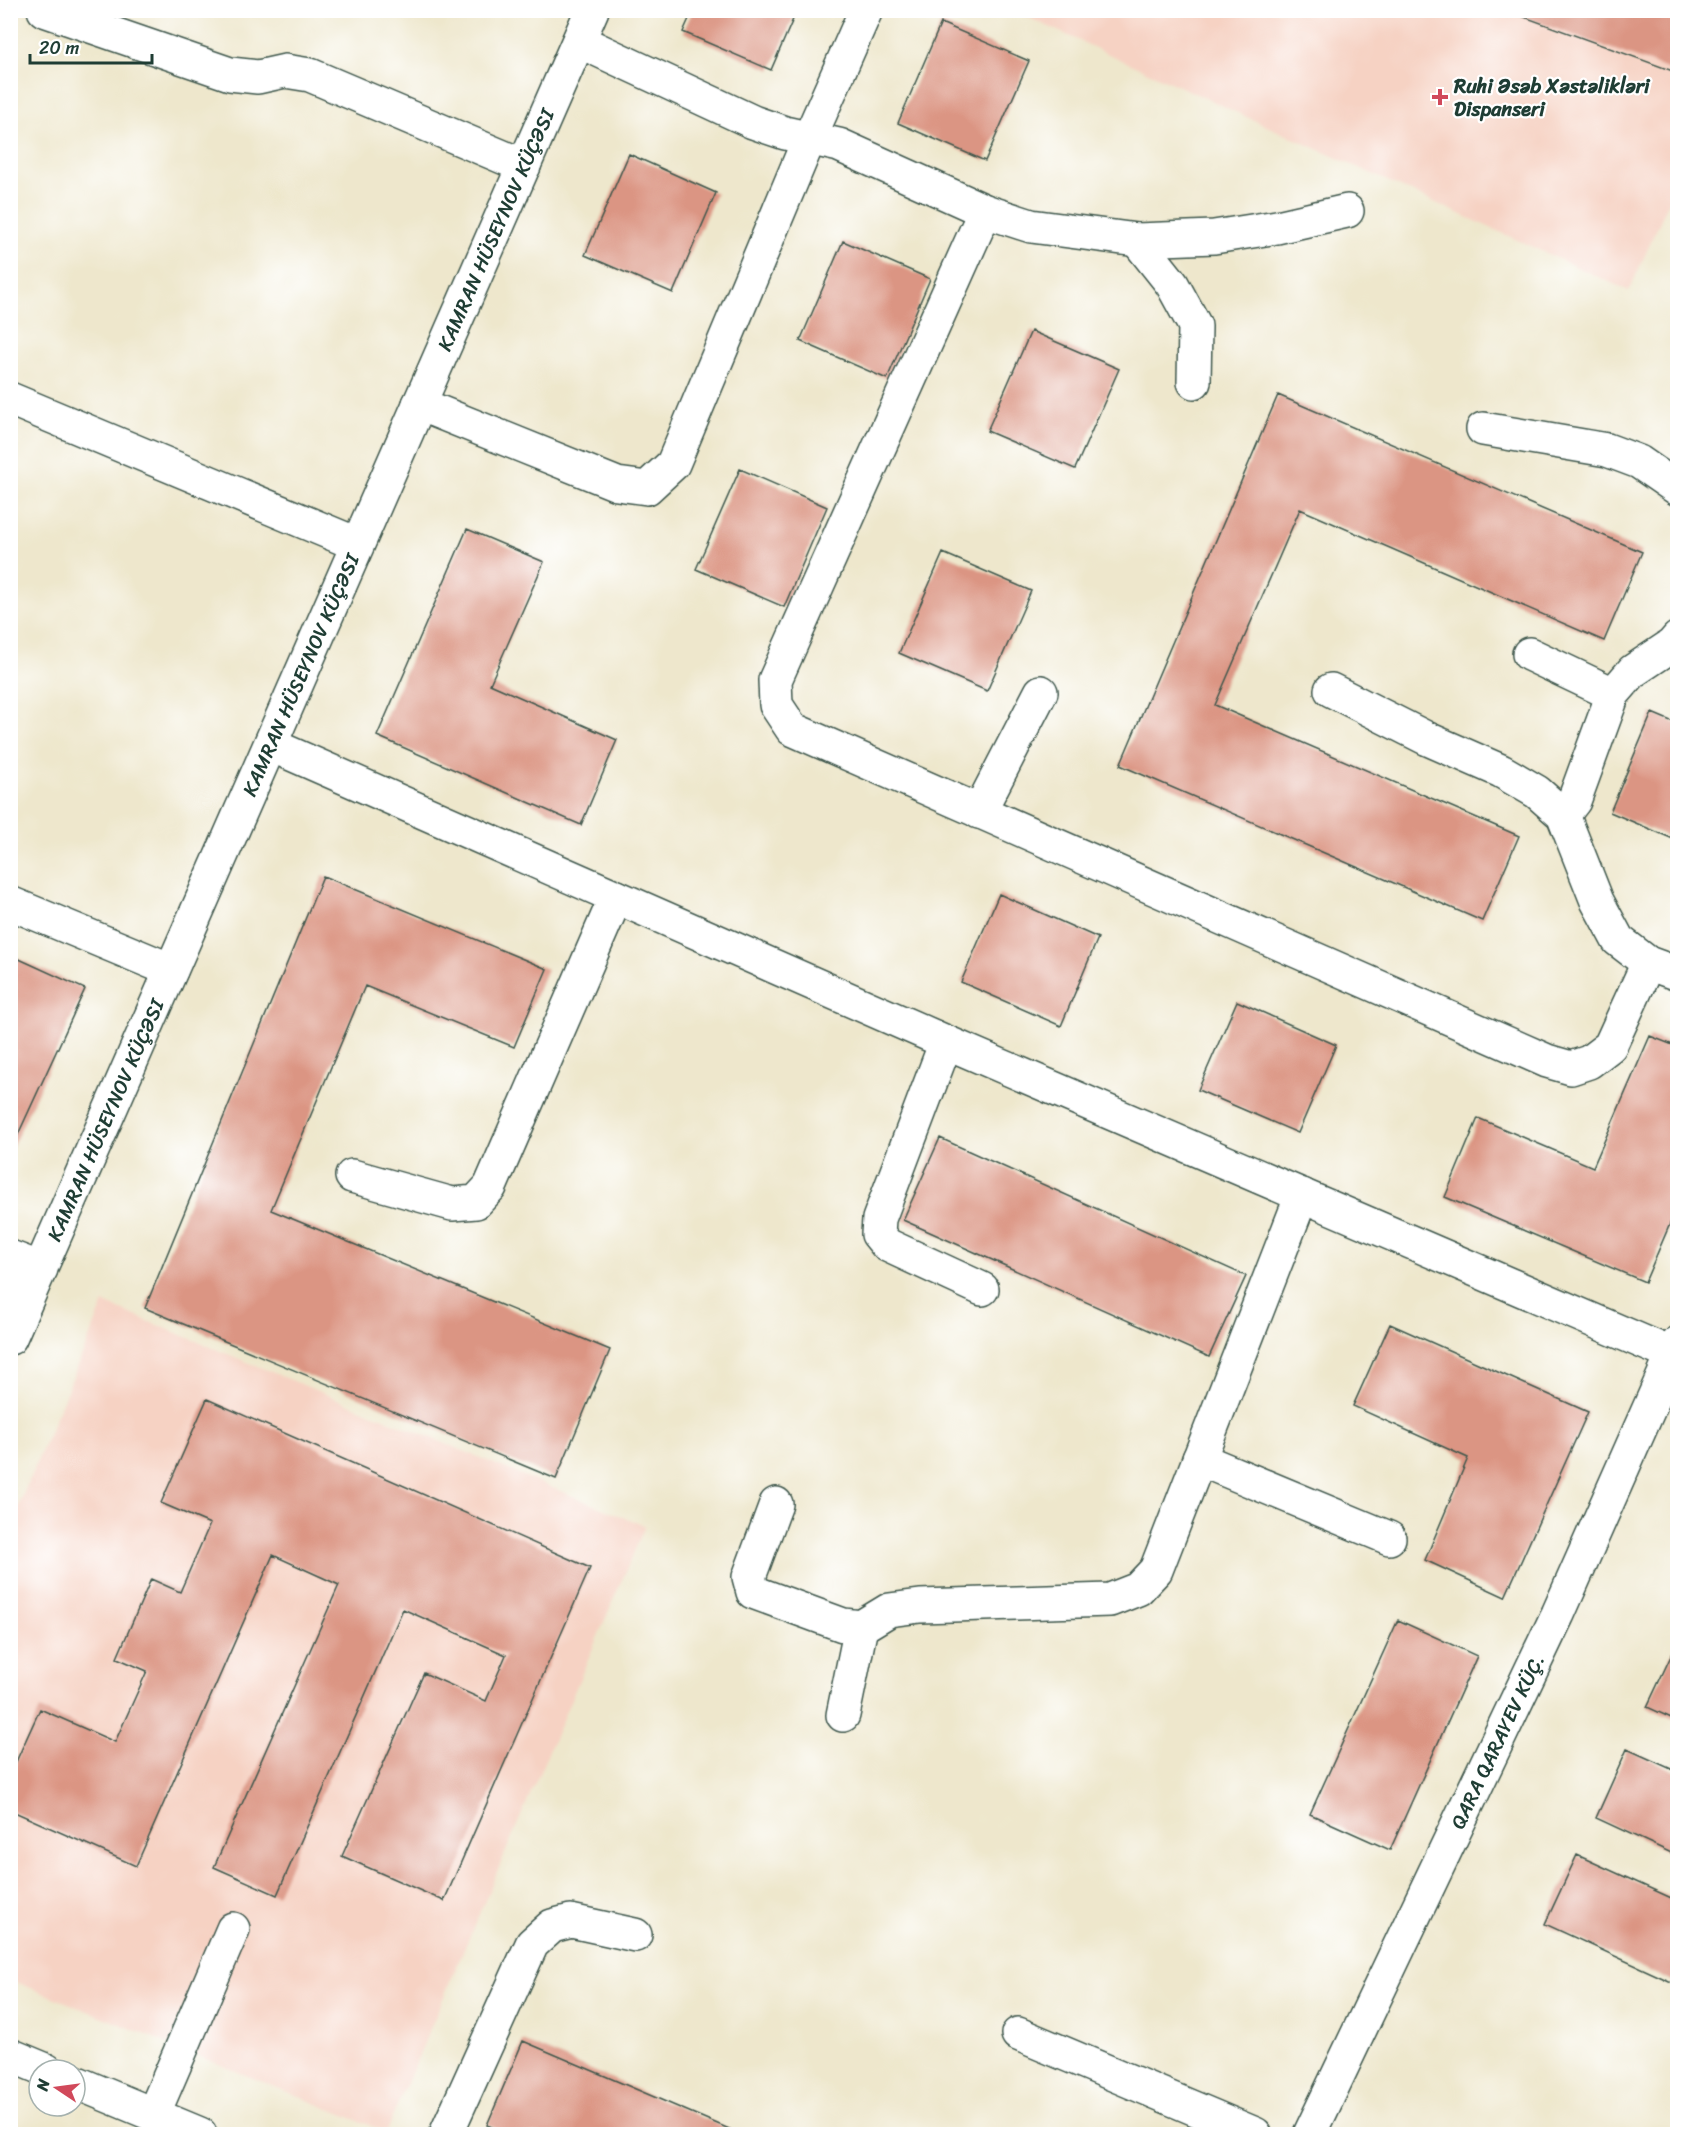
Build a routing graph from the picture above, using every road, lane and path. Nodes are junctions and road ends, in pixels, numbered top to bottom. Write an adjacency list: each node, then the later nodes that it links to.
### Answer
1 (44, 10): 6 (street)
2 (592, 10): 4 (street, KAMRAN HÜSEYNOV KÜÇƏSI)
3 (866, 10): 5 (street)
4 (579, 41): 5 (street); 6 (street, KAMRAN HÜSEYNOV KÜÇƏSI)
5 (810, 137): 7 (street); 12 (street)
6 (524, 166): 12 (street, KAMRAN HÜSEYNOV KÜÇƏSI)
7 (986, 212): 9 (street); 22 (street)
8 (1347, 212): 9 (street)
9 (1137, 240): 10 (street)
10 (1194, 382)
11 (10, 399): 15 (street)
12 (419, 404): 15 (street, KAMRAN HÜSEYNOV KÜÇƏSI)
13 (1483, 429): 14 (street)
14 (1677, 489)
15 (357, 544): 21 (street, KAMRAN HÜSEYNOV KÜÇƏSI)
16 (1677, 638): 20 (street)
17 (1529, 654): 20 (street)
18 (1331, 690): 23 (street)
19 (1041, 692): 22 (street)
20 (1613, 694): 23 (street)
21 (271, 745): 24 (street); 27 (street, KAMRAN HÜSEYNOV KÜÇƏSI)
22 (979, 812): 26 (street)
23 (1563, 815): 26 (street)
24 (616, 897): 29 (street); 30 (street)
25 (10, 903): 27 (street)
26 (1648, 963): 28 (street)
27 (171, 970): 33 (street, KAMRAN HÜSEYNOV KÜÇƏSI)
28 (1677, 974)
29 (946, 1042): 31 (street); 34 (street)
30 (352, 1176)
31 (1302, 1195): 36 (street); 37 (street)
32 (10, 1257): 33 (street)
33 (41, 1269): 35 (street, KAMRAN HÜSEYNOV KÜÇƏSI)
34 (982, 1289)
35 (10, 1338)
36 (1676, 1352): 52 (street, QARA QARAYEV KÜÇ.)
37 (1199, 1459): 39 (street); 40 (street)
38 (776, 1504): 40 (street)
39 (1389, 1538)
40 (861, 1627): 41 (street)
41 (843, 1715)
42 (233, 1929): 48 (street)
43 (635, 1935): 50 (street)
44 (1018, 2034): 51 (street)
45 (12, 2062): 46 (street)
46 (27, 2066)
47 (87, 2087): 48 (street)
48 (153, 2115): 49 (street)
49 (200, 2134)
50 (446, 2134)
51 (1255, 2134)
52 (1310, 2134)

